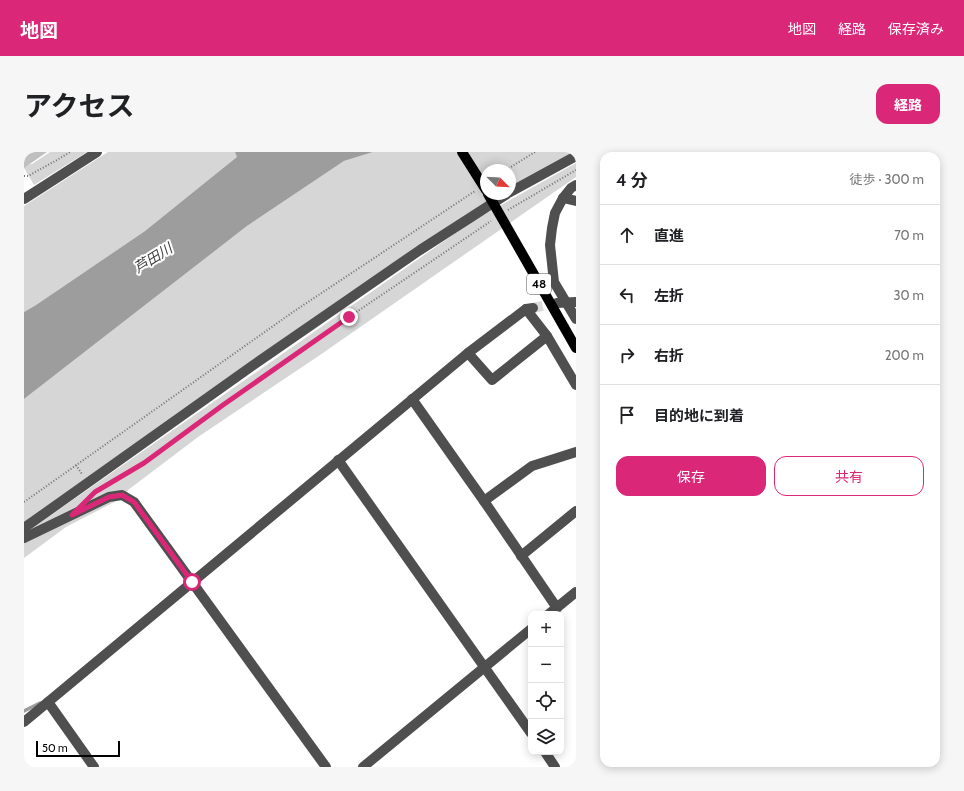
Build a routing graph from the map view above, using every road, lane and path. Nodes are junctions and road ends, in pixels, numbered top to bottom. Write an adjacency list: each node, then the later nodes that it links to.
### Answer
1 (70, 152): 8 (path)
2 (97, 152): 14 (street)
3 (462, 152): 9 (main road, 48)
4 (535, 152): 6 (path)
5 (576, 156): 11 (street)
6 (516, 164)
7 (576, 170): 18 (path)
8 (24, 176)
9 (480, 182)
10 (576, 184): 13 (street)
11 (516, 189)
12 (480, 196): 31 (path)
13 (563, 198): 17 (street); 20 (street)
14 (24, 199)
15 (492, 200): 18 (main road, 48)
16 (498, 200): 33 (street)
17 (576, 201)
18 (503, 216): 23 (main road, 48)
19 (491, 221): 29 (path)
20 (566, 303): 21 (street)
21 (576, 319)
22 (547, 336): 24 (street); 24 (street); 25 (street)
23 (576, 348)
24 (468, 353): 26 (street)
25 (576, 385)
26 (412, 399): 28 (street); 30 (street)
27 (576, 452): 30 (street)
28 (338, 460): 36 (street); 40 (street)
29 (101, 488)
30 (484, 500): 35 (street)
31 (24, 502)
32 (576, 511): 35 (street)
33 (24, 528)
34 (24, 538): 36 (street)
35 (521, 556): 38 (street)
36 (192, 582): 41 (street); 46 (street)
37 (576, 592): 38 (street)
38 (553, 611)
39 (528, 631): 40 (street)
40 (484, 667): 43 (street); 47 (street)
41 (48, 702): 42 (street); 45 (street)
42 (24, 722)
43 (528, 729)
44 (547, 755): 48 (street)
45 (94, 767)
46 (326, 767)
47 (363, 767)
48 (555, 767)

